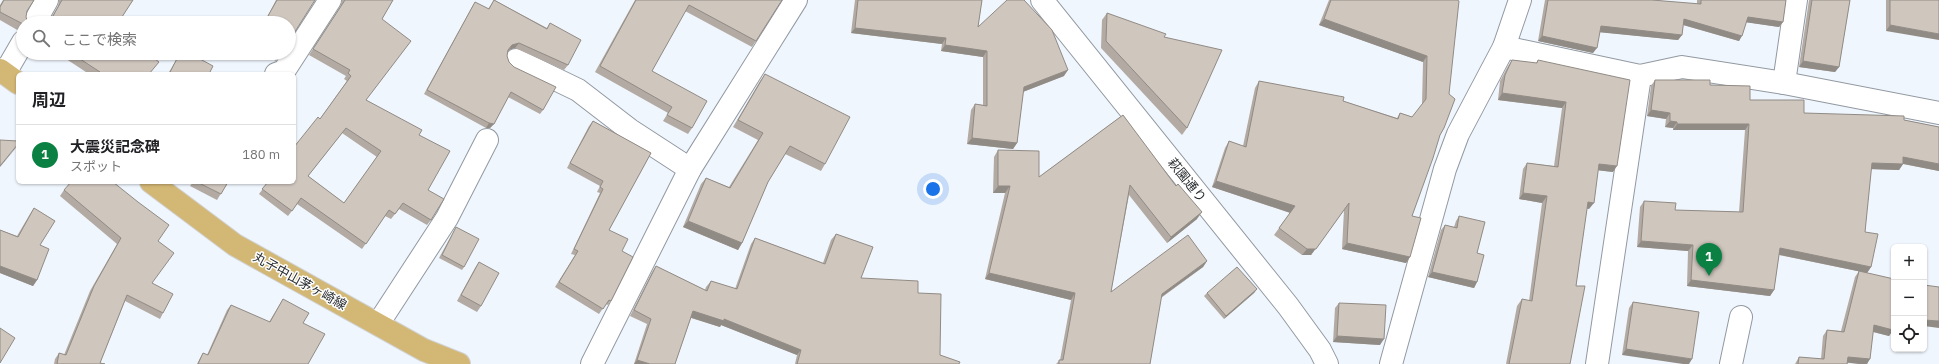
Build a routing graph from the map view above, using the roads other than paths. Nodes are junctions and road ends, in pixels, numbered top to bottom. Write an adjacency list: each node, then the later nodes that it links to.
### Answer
1 (47, 0): 7 (street)
2 (330, 0): 9 (street)
3 (796, 0): 19 (street)
4 (1042, 0): 25 (street, 萩園通り)
5 (1520, 0): 8 (street)
6 (1796, 0): 16 (street)
7 (38, 16)
8 (1504, 47): 15 (street); 26 (street)
9 (296, 52)
10 (16, 57): 14 (street)
11 (291, 60): 13 (street)
12 (516, 60): 19 (street)
13 (281, 72)
14 (8, 75)
15 (1640, 76): 16 (street); 27 (street)
16 (1784, 83): 17 (street)
17 (1939, 113)
18 (487, 140): 22 (street)
19 (690, 169): 24 (street)
20 (158, 184): 22 (main road, 丸子中山茅ヶ崎線)
21 (1741, 317): 28 (street)
22 (378, 324): 23 (main road, 丸子中山茅ヶ崎線)
23 (459, 364)
24 (592, 364)
25 (1327, 364)
26 (1391, 364)
27 (1597, 364)
28 (1731, 364)

